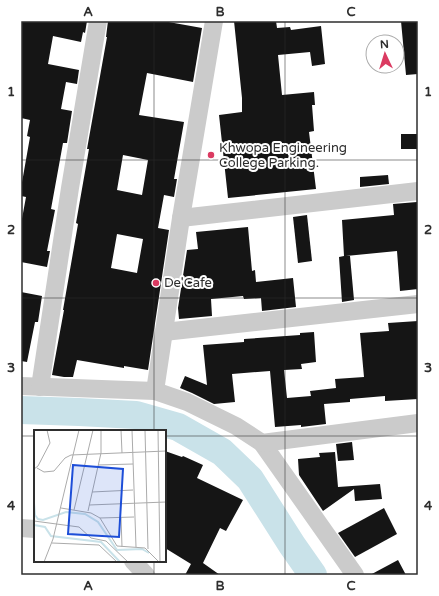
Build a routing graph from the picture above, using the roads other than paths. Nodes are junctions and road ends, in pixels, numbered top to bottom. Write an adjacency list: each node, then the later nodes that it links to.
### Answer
1 (98, 21): 8 (street)
2 (214, 21): 4 (street)
3 (418, 191): 4 (street)
4 (181, 218): 6 (street)
5 (418, 304): 6 (street)
6 (164, 332): 9 (street)
7 (21, 386): 8 (street)
8 (40, 387): 9 (street)
9 (155, 391): 11 (street)
10 (418, 423): 11 (street)
11 (262, 443): 16 (street)
12 (21, 528): 13 (street)
13 (34, 529)
14 (134, 562): 15 (street)
15 (146, 575)
16 (355, 575)

